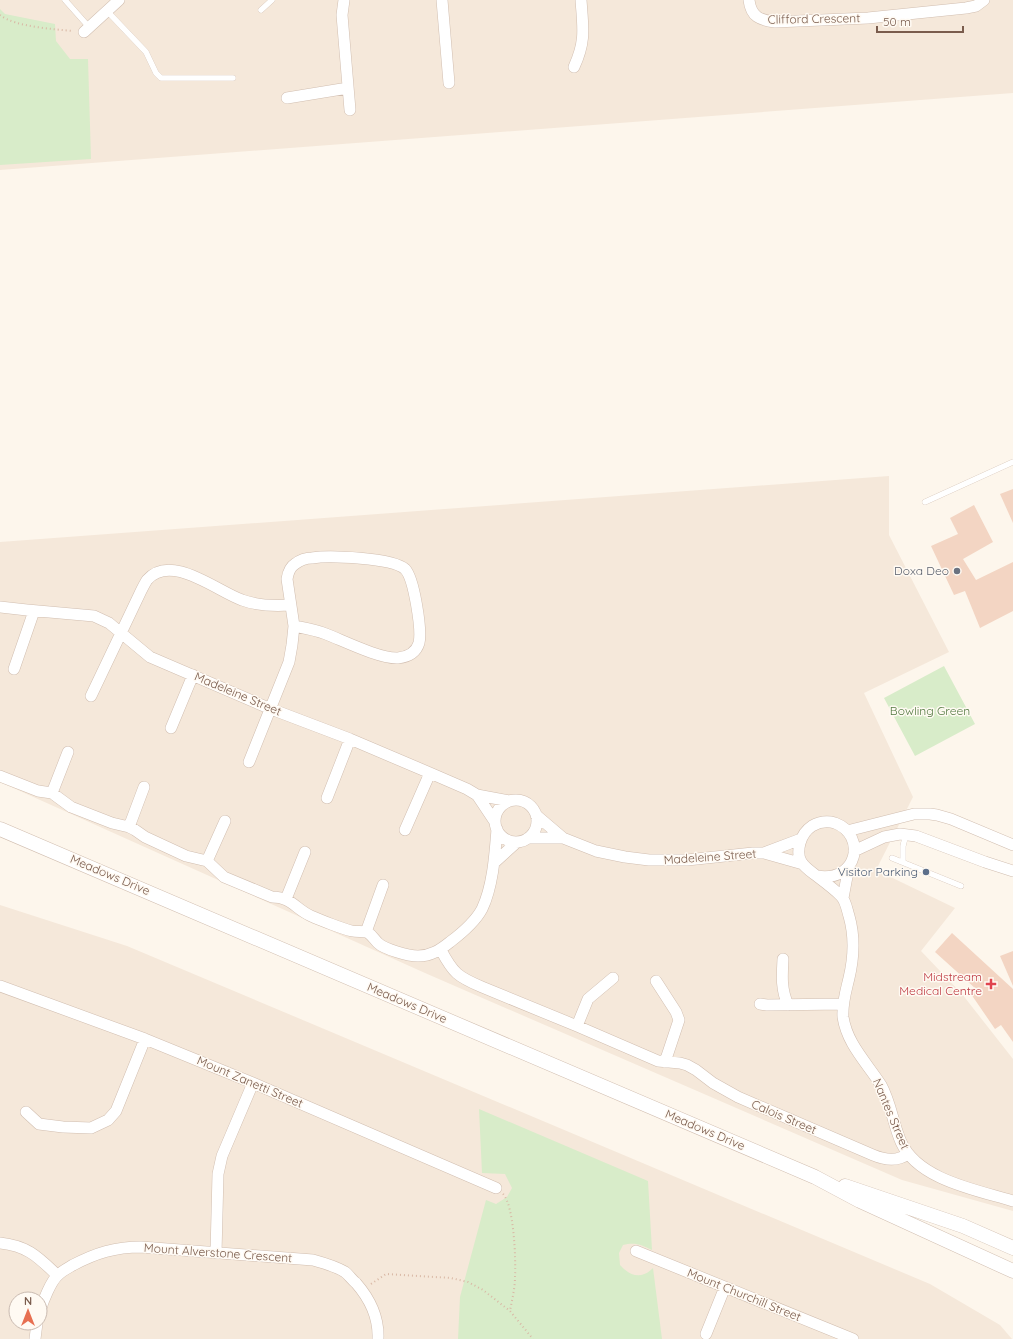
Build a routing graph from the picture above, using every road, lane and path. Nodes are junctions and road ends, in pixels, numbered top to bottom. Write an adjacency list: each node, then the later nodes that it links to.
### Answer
1 (66, 0): 12 (lane)
2 (118, 0): 10 (street)
3 (272, 0): 9 (lane)
4 (344, 0): 16 (street)
5 (442, 0): 15 (street)
6 (581, 0): 13 (street)
7 (749, 0): 8 (street, Clifford Crescent)
8 (984, 0)
9 (261, 10)
10 (107, 11): 12 (street); 14 (lane)
11 (0, 15): 12 (path)
12 (87, 29)
13 (574, 67)
14 (233, 78)
15 (449, 83)
16 (348, 88): 17 (street); 18 (street)
17 (287, 98)
18 (350, 110)
19 (1013, 462): 20 (lane)
20 (925, 502)
21 (290, 605): 24 (street); 24 (street); 25 (street)
22 (0, 607): 23 (street, Madeleine Street)
23 (34, 611): 25 (street, Madeleine Street); 26 (street)
24 (294, 626): 29 (street)
25 (122, 632): 27 (street, Madeleine Street); 28 (street)
26 (14, 669)
27 (193, 675): 29 (street, Madeleine Street); 30 (street)
28 (91, 696)
29 (271, 709): 31 (street, Madeleine Street); 33 (street)
30 (171, 728)
31 (350, 739): 34 (street, Madeleine Street); 39 (street)
32 (68, 752): 37 (street)
33 (249, 762)
34 (430, 773): 38 (street, Madeleine Street); 46 (street)
35 (0, 776): 37 (street)
36 (144, 787): 44 (street)
37 (52, 794): 44 (street)
38 (477, 795): 40 (street, Madeleine Street); 43 (street, Madeleine Street)
39 (327, 798)
40 (510, 801): 41 (street, Madeleine Street); 43 (street)
41 (536, 815): 49 (street); 50 (street, Madeleine Street)
42 (225, 821): 58 (street)
43 (496, 825): 52 (street, Madeleine Street); 59 (street)
44 (129, 827): 58 (street)
45 (0, 829): 84 (street, Meadows Drive)
46 (405, 830)
47 (847, 831): 51 (street, Madeleine Street); 53 (street); 54 (street)
48 (906, 834): 54 (street); 60 (lane); 63 (street)
49 (528, 838): 50 (street, Madeleine Street); 52 (street, Madeleine Street)
50 (563, 838): 56 (street, Madeleine Street)
51 (801, 839): 56 (street, Madeleine Street); 61 (street)
52 (517, 842): 59 (street)
53 (1013, 845)
54 (854, 851): 62 (street)
55 (305, 852): 68 (street)
56 (764, 853): 61 (street, Madeleine Street)
57 (892, 858): 60 (lane)
58 (207, 861): 68 (street)
59 (495, 862): 70 (street)
60 (903, 862): 66 (lane)
61 (803, 864): 64 (street, Madeleine Street)
62 (849, 866): 64 (street); 67 (street, Nantes Street)
63 (1013, 871)
64 (817, 876): 67 (street)
65 (383, 885): 69 (street)
66 (961, 886)
67 (843, 898): 76 (street, Nantes Street)
68 (286, 899): 69 (street)
69 (366, 932): 70 (street)
70 (441, 950): 78 (street, Calois Street)
71 (783, 959): 77 (street)
72 (613, 978): 78 (street)
73 (656, 981): 80 (street)
74 (0, 986): 79 (street, Mount Zanetti Street)
75 (760, 1004): 77 (street)
76 (843, 1004): 77 (street); 83 (street, Nantes Street)
77 (788, 1005)
78 (577, 1026): 80 (street, Calois Street)
79 (145, 1039): 81 (street, Mount Zanetti Street); 82 (street)
80 (665, 1062): 83 (street, Calois Street)
81 (253, 1083): 85 (street, Mount Zanetti Street); 90 (street)
82 (26, 1112)
83 (908, 1154): 86 (street, Nantes Street)
84 (815, 1177): 88 (street, Meadows Drive); 91 (street, Meadows Drive)
85 (496, 1188): 98 (path)
86 (1013, 1201)
87 (0, 1242): 94 (street)
88 (1013, 1248)
89 (636, 1251): 95 (street, Mount Churchill Street)
90 (216, 1253): 94 (street, Mount Alverstone Crescent); 96 (street, Mount Alverstone Crescent)
91 (979, 1255): 92 (street, Meadows Drive); 93 (street)
92 (1013, 1271)
93 (1013, 1274)
94 (57, 1275): 97 (street)
95 (725, 1287): 99 (street); 100 (street, Mount Churchill Street)
96 (362, 1290): 98 (path); 101 (street, Mount Alverstone Crescent)
97 (48, 1294)
98 (510, 1311): 102 (path)
99 (706, 1334)
100 (825, 1334): 103 (street, Mount Churchill Street)
101 (378, 1339)
102 (533, 1339)
103 (853, 1339)

